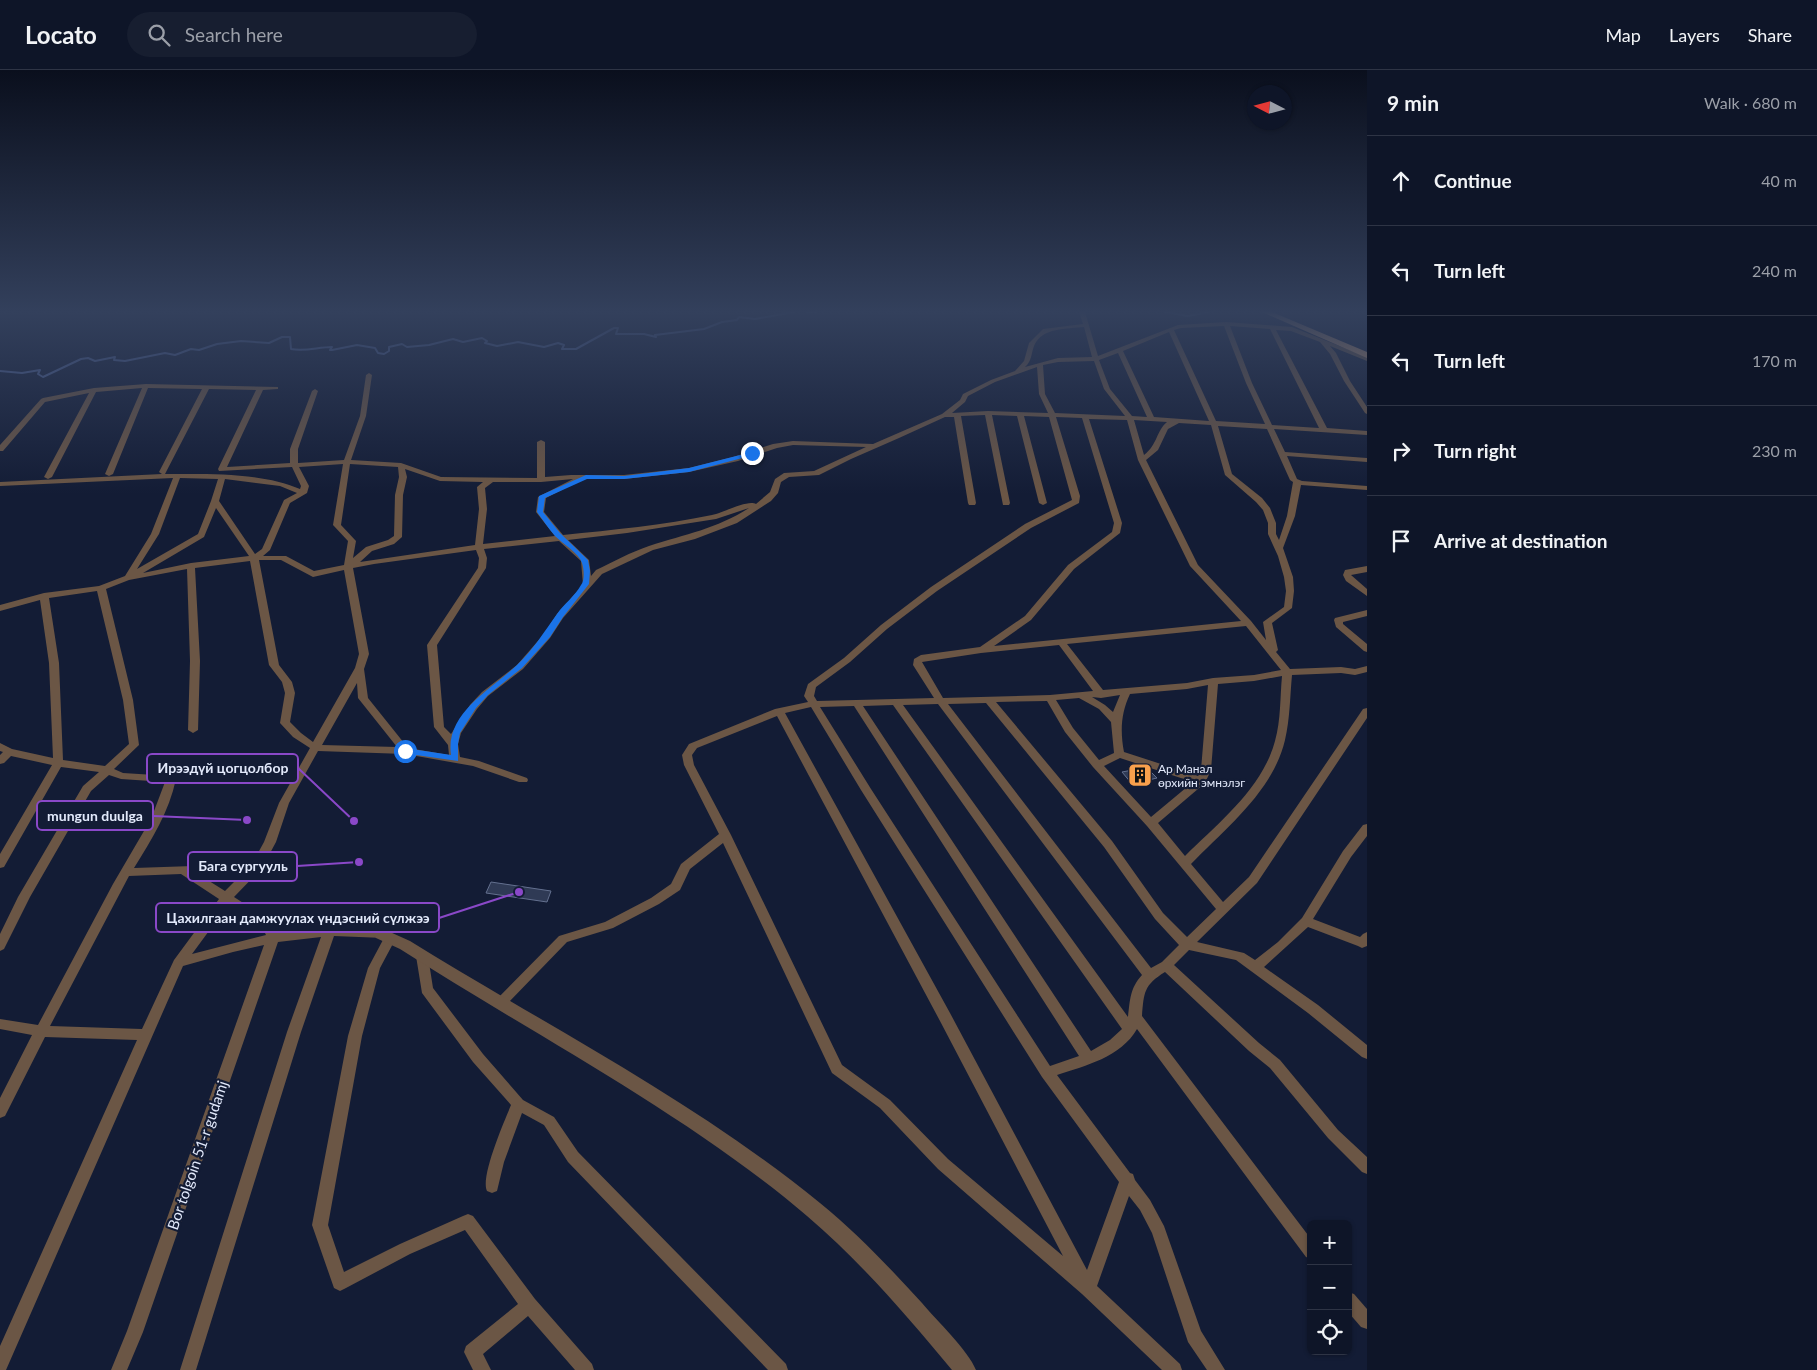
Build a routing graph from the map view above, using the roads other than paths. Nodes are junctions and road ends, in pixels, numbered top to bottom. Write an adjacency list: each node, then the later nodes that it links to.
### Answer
1 (1015, 373): 19 (street)
2 (1041, 373): 21 (street)
3 (1101, 373): 23 (street)
4 (1130, 373): 24 (street)
5 (1191, 373): 26 (street)
6 (1245, 373): 27 (street)
7 (1295, 373): 28 (street)
8 (1343, 373): 16 (street)
9 (369, 376): 36 (street)
10 (146, 386): 12 (street); 13 (street); 41 (street)
11 (261, 387): 12 (street); 15 (street); 15 (street)
12 (206, 388): 40 (street)
13 (94, 390): 32 (street); 43 (street)
14 (315, 391): 37 (street)
15 (254, 403): 39 (street)
16 (1367, 412)
17 (988, 413): 18 (street); 20 (street); 58 (street)
18 (956, 414): 19 (street); 57 (street)
19 (944, 415): 31 (street)
20 (1020, 415): 21 (street); 59 (street)
21 (1052, 415): 22 (street); 91 (street)
22 (1085, 416): 23 (street); 77 (street)
23 (1130, 418): 24 (street); 34 (street)
24 (1151, 419): 25 (street)
25 (1182, 421): 26 (street); 34 (street)
26 (1214, 424): 27 (street); 62 (street)
27 (1270, 427): 28 (street); 33 (street)
28 (1324, 430): 29 (street)
29 (1367, 433)
30 (541, 442): 48 (street)
31 (874, 445): 45 (street); 55 (street)
32 (0, 449)
33 (1283, 454): 35 (street); 49 (street)
34 (1142, 460): 74 (street)
35 (1367, 460)
36 (347, 462): 37 (street); 38 (street); 65 (street)
37 (294, 464): 39 (street); 54 (street)
38 (401, 465): 47 (street); 65 (street)
39 (250, 467): 52 (street)
40 (163, 472)
41 (109, 474)
42 (178, 475): 44 (street); 51 (street); 67 (street)
43 (48, 476)
44 (222, 476): 52 (street); 56 (street)
45 (586, 477): 48 (street); 60 (street)
46 (0, 479): 51 (street)
47 (492, 479): 48 (street); 61 (street)
48 (541, 480)
49 (1297, 482): 53 (street); 62 (street)
50 (0, 484): 51 (street)
51 (16, 484)
52 (282, 484): 54 (street)
53 (1367, 488)
54 (303, 493): 63 (street)
55 (774, 493): 60 (street); 68 (street)
56 (216, 502): 63 (street); 67 (street)
57 (972, 503)
58 (1006, 503)
59 (1043, 503)
60 (562, 538): 61 (street); 68 (street)
61 (479, 547): 65 (street); 96 (street)
62 (1279, 549): 78 (street)
63 (254, 558): 64 (street); 65 (street); 97 (street)
64 (191, 566): 67 (street); 95 (street)
65 (348, 566): 79 (street)
66 (1367, 569): 70 (street)
67 (127, 578): 69 (street)
68 (586, 584): 96 (street)
69 (101, 588): 71 (street); 105 (street)
70 (1367, 593)
71 (44, 596): 72 (street); 103 (street)
72 (0, 608)
73 (1367, 613): 76 (street)
74 (1248, 623): 75 (street); 78 (street)
75 (1062, 643): 77 (street); 84 (street)
76 (1367, 648)
77 (981, 650): 87 (street)
78 (1276, 658): 81 (street)
79 (360, 668): 97 (street); 99 (street)
80 (1367, 669): 81 (street)
81 (1287, 672): 82 (street); 111 (street)
82 (1213, 681): 83 (street); 107 (street)
83 (1127, 691): 84 (street); 94 (street)
84 (1101, 695): 85 (street)
85 (1081, 696): 86 (street); 94 (street)
86 (1050, 698): 88 (street); 104 (street)
87 (940, 700): 88 (street); 89 (street); 129 (street)
88 (989, 700): 123 (street)
89 (895, 701): 90 (street); 132 (street)
90 (856, 702): 91 (street); 136 (street)
91 (813, 704): 92 (street); 137 (street)
92 (778, 711): 110 (street); 144 (street)
93 (1367, 711): 117 (street)
94 (1115, 720): 100 (street)
95 (194, 730)
96 (453, 744): 101 (street)
97 (316, 748): 99 (street); 113 (street)
98 (4, 749): 102 (street); 103 (street)
99 (405, 751): 101 (street)
100 (1119, 754): 104 (street); 107 (street)
101 (455, 759): 106 (street)
102 (0, 761)
103 (58, 763): 105 (street); 112 (street)
104 (1097, 765): 108 (street)
105 (107, 770): 115 (street); 124 (street)
106 (523, 780)
107 (1201, 781): 108 (street)
108 (1151, 823): 111 (street)
109 (1367, 828): 118 (street)
110 (725, 835): 130 (street); 144 (street)
111 (1184, 863): 117 (street)
112 (0, 864)
113 (256, 868): 114 (street); 116 (street)
114 (183, 870): 115 (street); 116 (street)
115 (126, 872): 133 (street)
116 (227, 897): 122 (street); 126 (street)
117 (1222, 908): 123 (street)
118 (1306, 920): 121 (street); 128 (street)
119 (329, 932): 120 (street); 122 (street); 150 (street)
120 (386, 936): 125 (street); 146 (street)
121 (1367, 937)
122 (273, 938): 126 (street); 149 (street, Bor tolgoin 51-r gudamj)
123 (1187, 945): 127 (street); 128 (street)
124 (0, 946)
125 (422, 956): 130 (street); 138 (street)
126 (178, 963): 134 (street)
127 (1166, 965): 129 (street); 140 (street)
128 (1256, 966): 135 (street)
129 (1149, 974): 132 (street)
130 (500, 1002): 154 (street)
131 (0, 1024): 133 (street)
132 (1133, 1024): 136 (street); 143 (street)
133 (40, 1031): 134 (street); 139 (street)
134 (145, 1034): 148 (street)
135 (1367, 1053)
136 (1089, 1059): 137 (street)
137 (1047, 1073): 141 (street)
138 (518, 1104): 142 (street); 153 (street)
139 (0, 1112)
140 (1367, 1167)
141 (1128, 1180): 144 (street); 156 (street)
142 (492, 1186)
143 (1307, 1247)
144 (1088, 1288): 155 (street)
145 (1352, 1304): 147 (street)
146 (529, 1305): 151 (street); 152 (street)
147 (1367, 1321)
148 (0, 1364)
149 (119, 1370)
150 (188, 1370)
151 (483, 1370)
152 (586, 1370)
153 (780, 1370)
154 (966, 1370)
155 (1174, 1370)
156 (1218, 1370)

